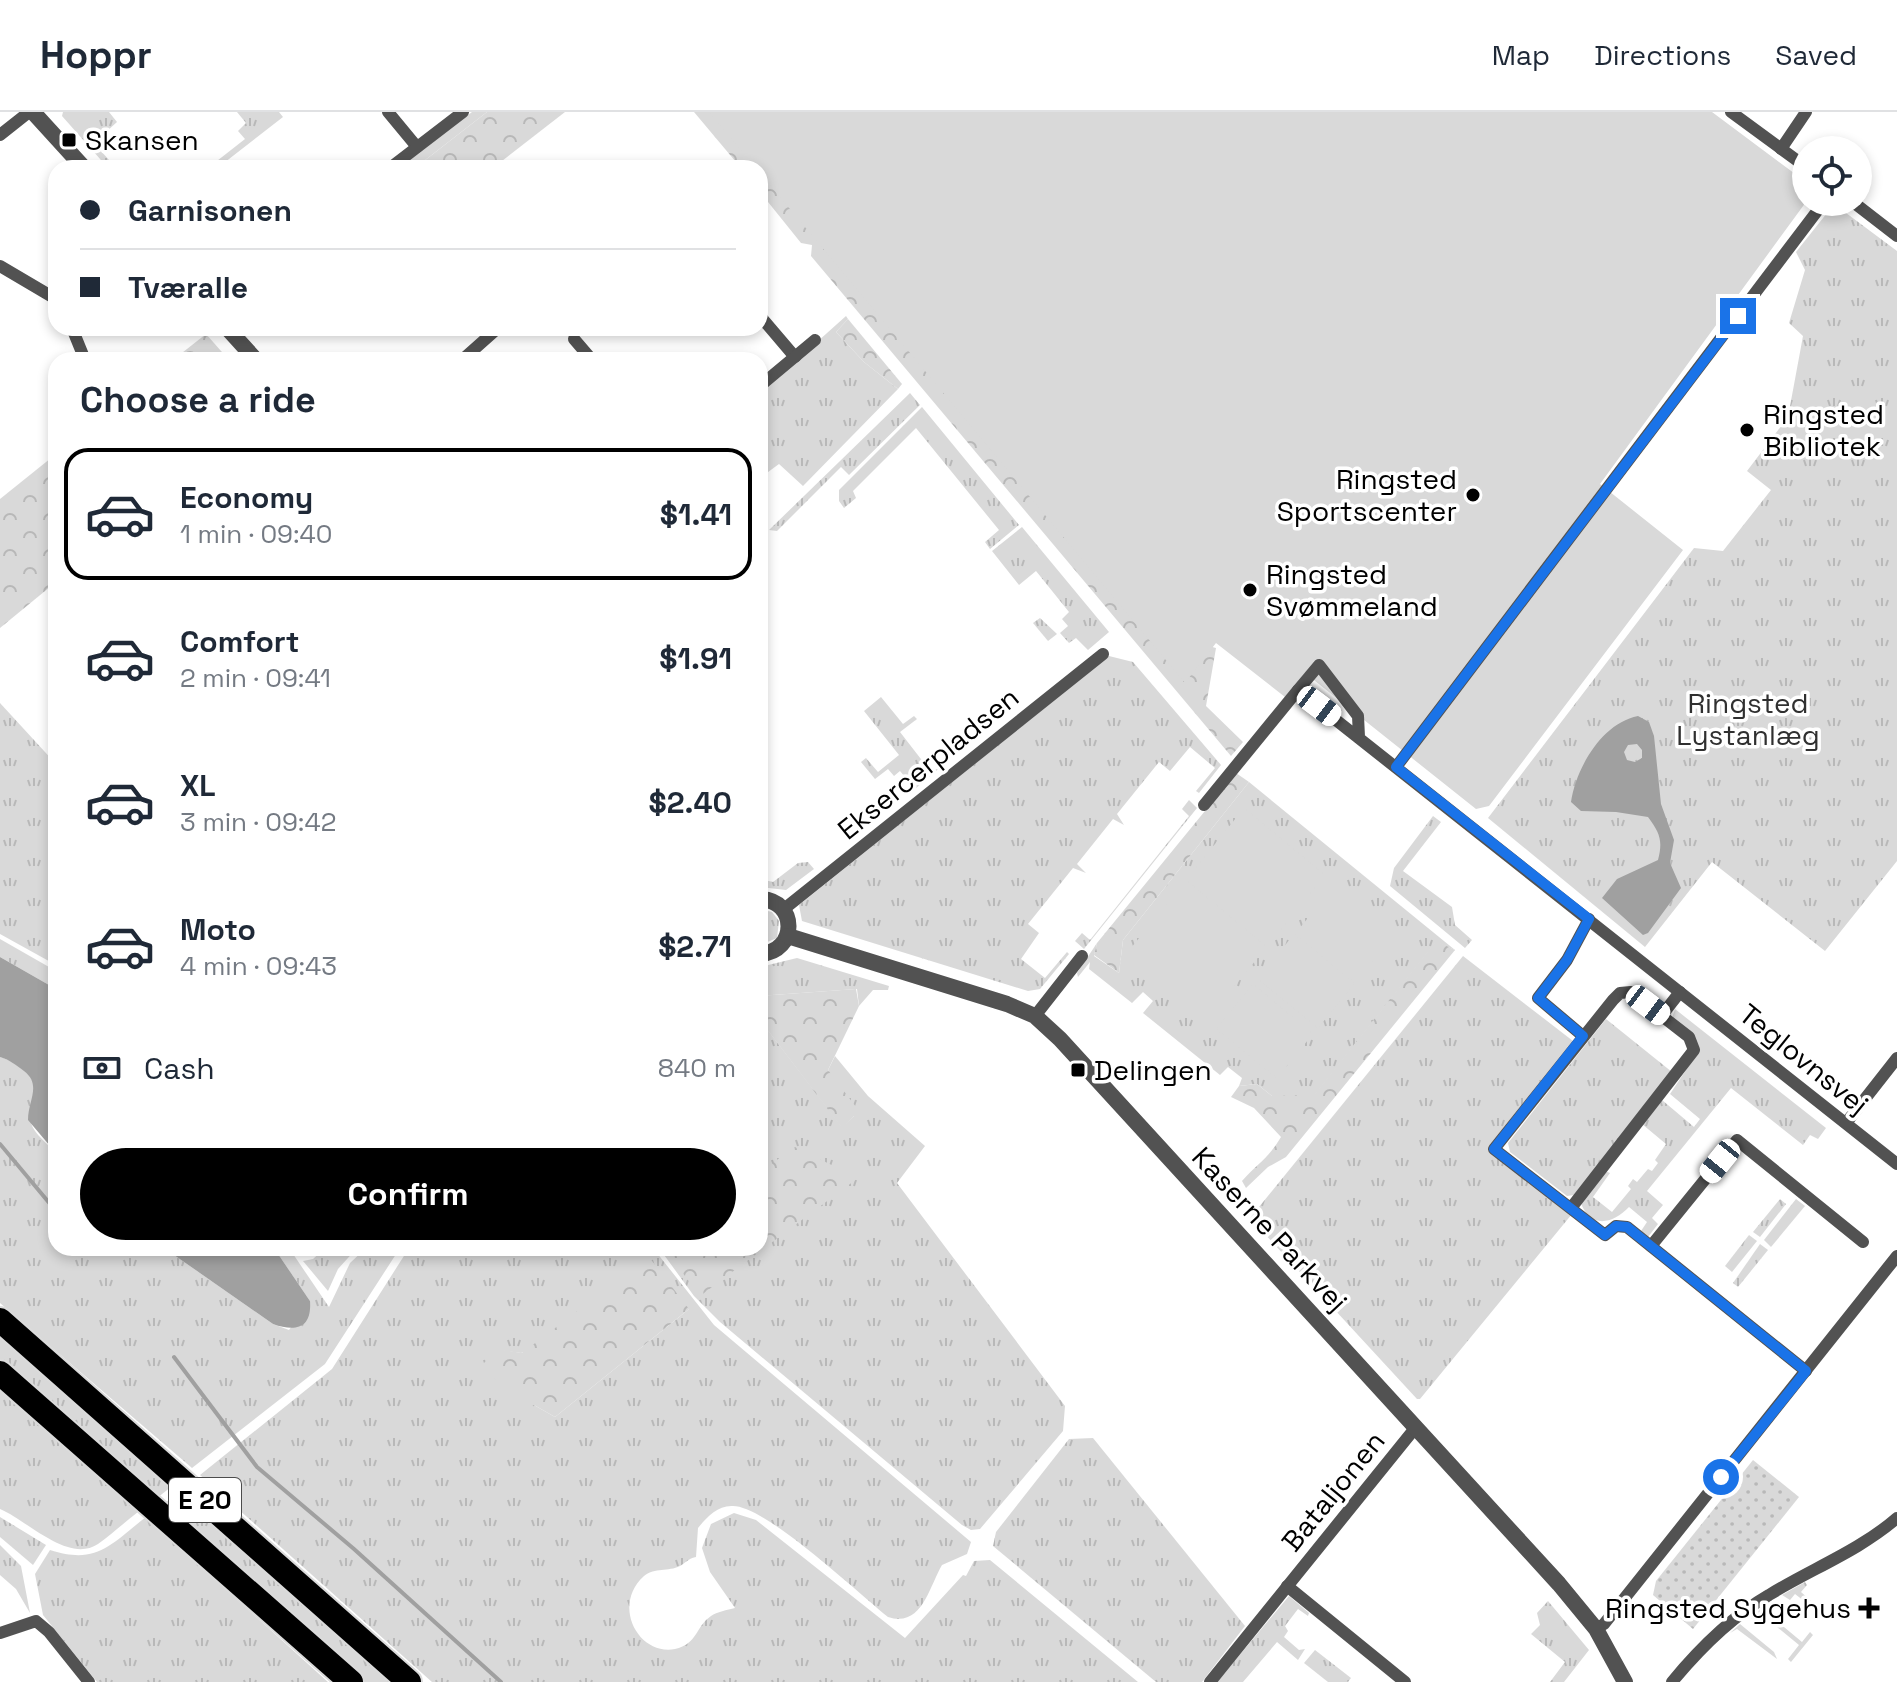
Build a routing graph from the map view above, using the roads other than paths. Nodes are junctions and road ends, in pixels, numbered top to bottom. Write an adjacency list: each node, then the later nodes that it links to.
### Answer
1 (31, 112): 6 (street); 10 (street)
2 (388, 112): 7 (street)
3 (463, 112): 7 (street)
4 (1731, 112): 8 (street)
5 (1806, 112): 8 (street)
6 (0, 135)
7 (417, 147): 11 (street)
8 (1781, 149): 9 (street)
9 (1792, 157)
10 (76, 160)
11 (400, 160)
12 (1813, 216): 30 (street)
13 (1871, 216): 14 (street)
14 (1897, 236)
15 (0, 266): 16 (street)
16 (48, 294)
17 (768, 325): 25 (street)
18 (234, 336): 22 (street)
19 (489, 336): 23 (street)
20 (574, 339): 24 (street)
21 (815, 340): 25 (street)
22 (249, 352)
23 (471, 352)
24 (585, 352)
25 (795, 357): 26 (street)
26 (768, 379)
27 (1103, 654): 33 (street, Eksercerpladsen)
28 (1298, 690): 29 (street, Teglovnsvej); 29 (street); 31 (street)
29 (1359, 737): 30 (street, Teglovnsvej)
30 (1396, 767): 34 (street, Teglovnsvej)
31 (1204, 805)
32 (768, 900): 33 (street)
33 (784, 909): 35 (street)
34 (1589, 919): 38 (street, Teglovnsvej); 41 (street)
35 (788, 936): 36 (street); 40 (street, Kaserne Parkvej)
36 (768, 952)
37 (1082, 956): 40 (street)
38 (1680, 992): 39 (street); 43 (street, Teglovnsvej)
39 (1662, 1015): 41 (street); 45 (street)
40 (1035, 1016): 52 (street, Kaserne Parkvej)
41 (1583, 1036): 45 (street)
42 (1897, 1058): 43 (street)
43 (1846, 1123): 44 (street, Teglovnsvej)
44 (1897, 1164)
45 (1571, 1208): 47 (street)
46 (1863, 1242): 47 (street)
47 (1651, 1246): 50 (street)
48 (1897, 1256): 50 (street)
49 (0, 1320): 59 (highway, E 20)
50 (1806, 1371): 55 (street)
51 (0, 1373): 58 (highway, E 20)
52 (1416, 1427): 54 (street, Bataljonen); 55 (street, Kaserne Parkvej)
53 (1897, 1518): 63 (street)
54 (1287, 1586): 60 (street, Bataljonen); 61 (street, Bataljonen)
55 (1596, 1629): 62 (street, Kaserne Parkvej)
56 (0, 1633): 57 (street)
57 (89, 1682)
58 (351, 1682)
59 (409, 1682)
60 (1210, 1682)
61 (1405, 1682)
62 (1625, 1682)
63 (1672, 1682)

